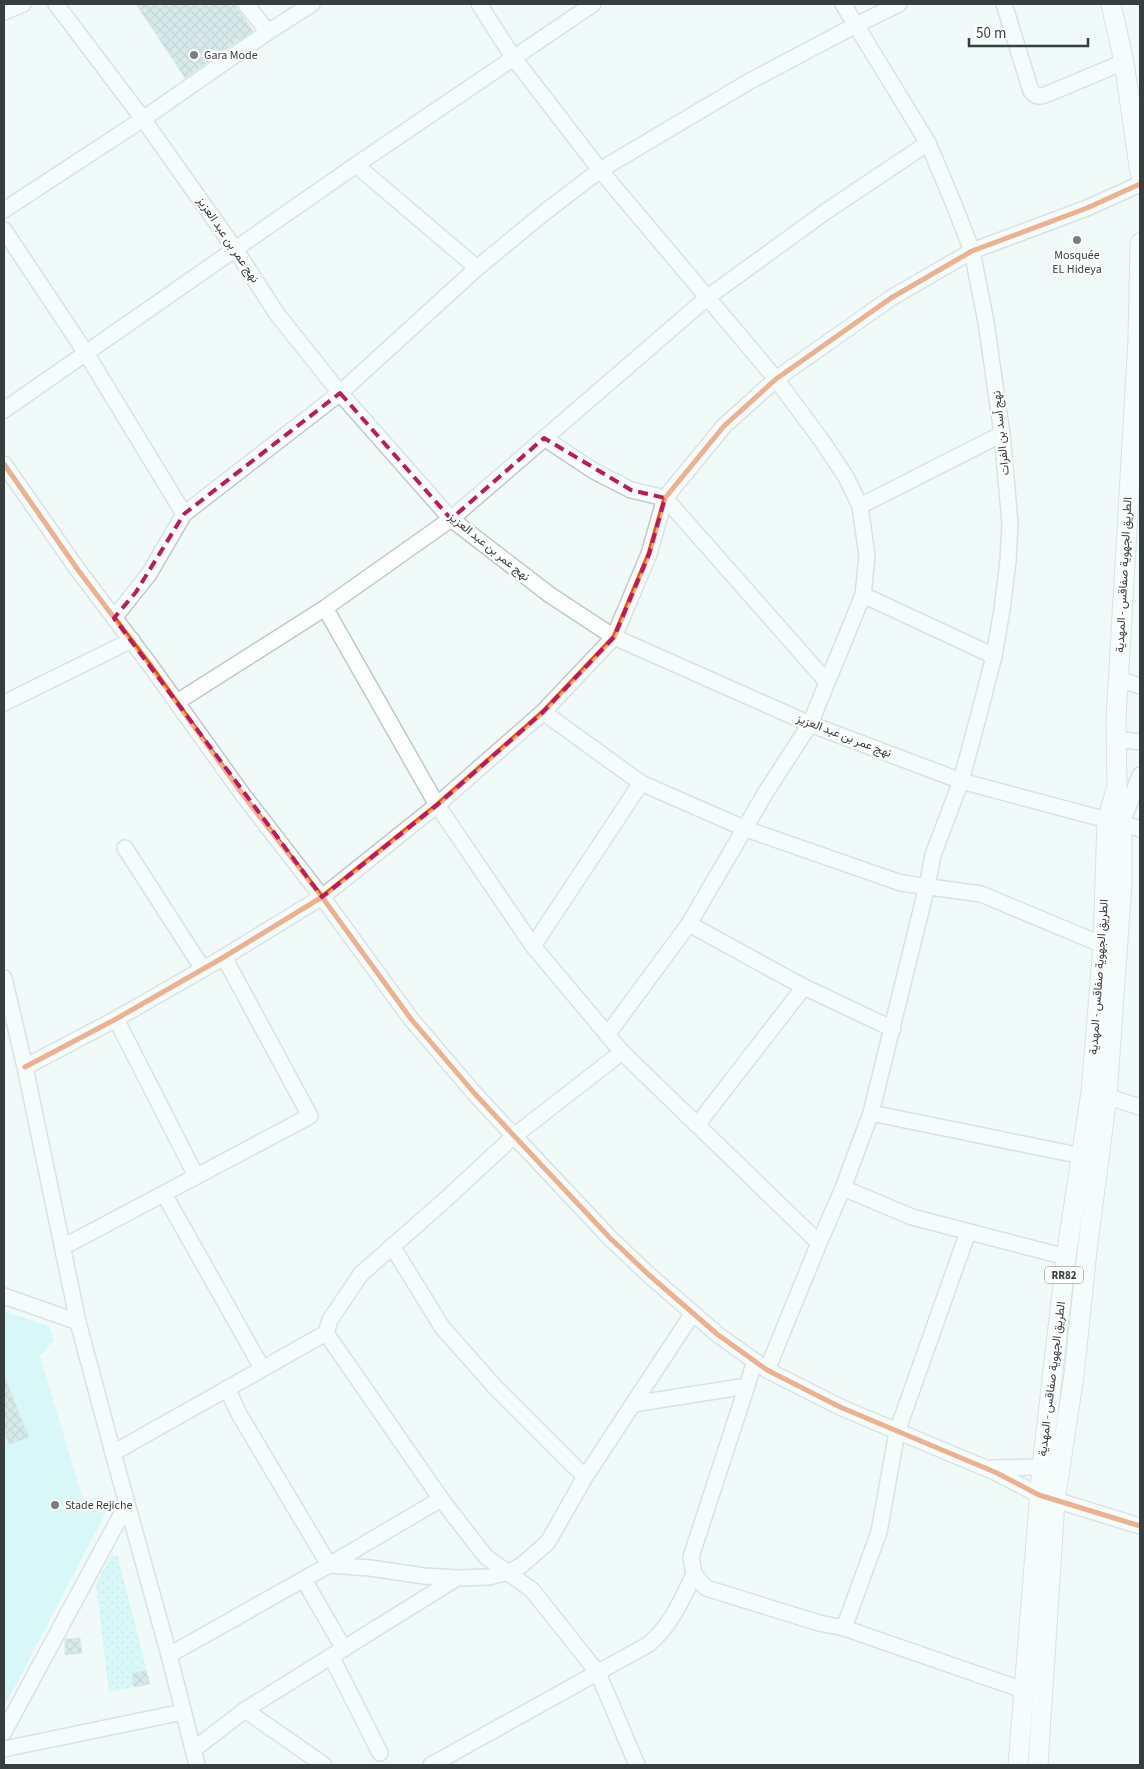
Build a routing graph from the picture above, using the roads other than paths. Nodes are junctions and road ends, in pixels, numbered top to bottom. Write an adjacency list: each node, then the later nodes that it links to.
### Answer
1 (56, 4): 14 (street, نهج عمر بن عبد العزيز)
2 (246, 4): 11 (street)
3 (312, 4): 11 (street)
4 (479, 4): 12 (street)
5 (593, 4): 12 (street)
6 (843, 4): 10 (street, نهج أسد بن الفرات)
7 (899, 4): 10 (street)
8 (1004, 4): 13 (street)
9 (1111, 4): 13 (main road)
10 (856, 25): 15 (street, نهج أسد بن الفرات); 17 (street)
11 (268, 32): 14 (street)
12 (514, 57): 16 (street); 17 (street)
13 (1124, 62): 18 (main road)
14 (143, 119): 20 (street); 23 (street, نهج عمر بن عبد العزيز)
15 (928, 143): 24 (street, نهج أسد بن الفرات); 26 (street)
16 (356, 165): 23 (street); 25 (street)
17 (600, 170): 25 (street); 26 (street)
18 (1140, 173)
19 (1140, 184): 24 (street)
20 (4, 210)
21 (4, 230): 27 (street)
22 (1140, 243): 44 (main road, الطريق الجهوية صفاقس - المهدية / RR82)
23 (235, 249): 27 (street); 29 (street, نهج عمر بن عبد العزيز)
24 (972, 251): 28 (street); 31 (street, نهج أسد بن الفرات)
25 (477, 268): 29 (street)
26 (708, 297): 28 (street); 32 (street)
27 (86, 353): 30 (street); 36 (street)
28 (776, 379): 34 (street); 35 (street)
29 (340, 392): 36 (street); 37 (street, نهج عمر بن عبد العزيز)
30 (4, 410)
31 (1002, 434): 35 (street); 43 (street, نهج أسد بن الفرات)
32 (544, 438): 34 (street); 37 (street)
33 (4, 464): 40 (street)
34 (665, 498): 41 (street); 45 (street)
35 (860, 506): 38 (street)
36 (184, 514): 40 (street)
37 (451, 519): 39 (street); 41 (street, نهج عمر بن عبد العزيز)
38 (863, 595): 43 (street); 45 (street)
39 (325, 608): 47 (street); 56 (street)
40 (114, 618): 42 (street)
41 (614, 637): 49 (street); 50 (street, نهج عمر بن عبد العزيز)
42 (132, 640): 47 (street); 48 (street)
43 (994, 656): 54 (street, نهج أسد بن الفرات)
44 (1119, 679): 46 (street); 51 (main road, الطريق الجهوية صفاقس - المهدية / RR82)
45 (827, 682): 50 (street)
46 (1140, 686)
47 (177, 702): 62 (street)
48 (4, 703)
49 (543, 712): 55 (street); 56 (street)
50 (810, 724): 54 (street, نهج عمر بن عبد العزيز); 58 (street)
51 (1116, 739): 52 (street); 57 (main road, الطريق الجهوية صفاقس - المهدية / RR82)
52 (1140, 742)
53 (1140, 775): 57 (street)
54 (961, 781): 57 (street, نهج عمر بن عبد العزيز); 61 (street, نهج أسد بن الفرات)
55 (642, 783): 58 (street); 65 (street)
56 (437, 805): 62 (street); 65 (street)
57 (1115, 821): 59 (street, نهج عمر بن عبد العزيز); 64 (main road, الطريق الجهوية صفاقس - المهدية / RR82); 76 (main road, الطريق الجهوية صفاقس - المهدية / RR82)
58 (746, 829): 61 (street); 63 (street)
59 (1140, 829)
60 (125, 848): 67 (street)
61 (928, 886): 64 (street); 71 (street, نهج أسد بن الفرات)
62 (322, 897): 66 (street); 80 (street)
63 (689, 924): 69 (street); 73 (street)
64 (1103, 945): 76 (main road, الطريق الجهوية صفاقس - المهدية / RR82)
65 (532, 946): 73 (street)
66 (224, 957): 67 (street); 82 (street)
67 (203, 969): 70 (street)
68 (4, 978): 72 (street)
69 (804, 987): 71 (street); 79 (street)
70 (116, 1019): 75 (street); 82 (street)
71 (893, 1029): 78 (street, نهج أسد بن الفرات)
72 (10, 1033): 75 (street)
73 (607, 1035): 74 (street)
74 (622, 1052): 79 (street); 80 (street)
75 (25, 1068): 88 (street)
76 (1099, 1094): 77 (street); 81 (main road, الطريق الجهوية صفاقس - المهدية / RR82); 103 (main road, الطريق الجهوية صفاقس - المهدية / RR82)
77 (1140, 1107)
78 (871, 1113): 81 (street); 83 (street, نهج أسد بن الفرات)
79 (697, 1125): 86 (street)
80 (514, 1136): 87 (street); 91 (street)
81 (1082, 1156): 89 (main road, الطريق الجهوية صفاقس - المهدية / RR82)
82 (196, 1176): 84 (street)
83 (843, 1188): 85 (street); 86 (street, نهج أسد بن الفرات)
84 (164, 1194): 88 (street); 95 (street)
85 (968, 1232): 89 (street); 100 (street)
86 (819, 1243): 96 (street, نهج أسد بن الفرات)
87 (392, 1246): 93 (street); 104 (street)
88 (63, 1248): 92 (street)
89 (1066, 1257): 103 (main road, الطريق الجهوية صفاقس - المهدية / RR82)
90 (4, 1296): 92 (street)
91 (693, 1314): 94 (street); 99 (street)
92 (78, 1322): 101 (street)
93 (326, 1332): 95 (street); 106 (street)
94 (756, 1360): 96 (street); 97 (street)
95 (262, 1368): 98 (street)
96 (768, 1370): 100 (street)
97 (747, 1386): 99 (street); 111 (street)
98 (227, 1388): 101 (street); 109 (street)
99 (633, 1404): 104 (street)
100 (897, 1432): 102 (street); 114 (street)
101 (112, 1453): 107 (street)
102 (984, 1468): 103 (street); 105 (street)
103 (1051, 1469): 105 (main road, الطريق الجهوية صفاقس - المهدية / RR82)
104 (585, 1477): 110 (street)
105 (1047, 1498): 108 (street); 118 (main road, الطريق الجهوية صفاقس - المهدية / RR82); 130 (main road, الطريق الجهوية صفاقس - المهدية / RR82)
106 (441, 1499): 109 (street); 110 (street)
107 (127, 1504): 116 (street); 121 (street)
108 (1140, 1526)
109 (329, 1565): 112 (street); 113 (street)
110 (509, 1572): 112 (street); 117 (street)
111 (694, 1574): 114 (street); 117 (street)
112 (457, 1578): 115 (street)
113 (304, 1580): 115 (street); 116 (street)
114 (844, 1628): 118 (street)
115 (338, 1652): 119 (street); 124 (street)
116 (169, 1656): 120 (street)
117 (598, 1673): 127 (street); 128 (street)
118 (1023, 1690): 129 (main road, الطريق الجهوية صفاقس - المهدية / RR82)
119 (245, 1710): 123 (street); 126 (street)
120 (183, 1712): 122 (street); 123 (street)
121 (4, 1732)
122 (4, 1749)
123 (193, 1750): 125 (street)
124 (380, 1753)
125 (196, 1765)
126 (324, 1765)
127 (431, 1765)
128 (637, 1765)
129 (1018, 1765)
130 (1038, 1765)

